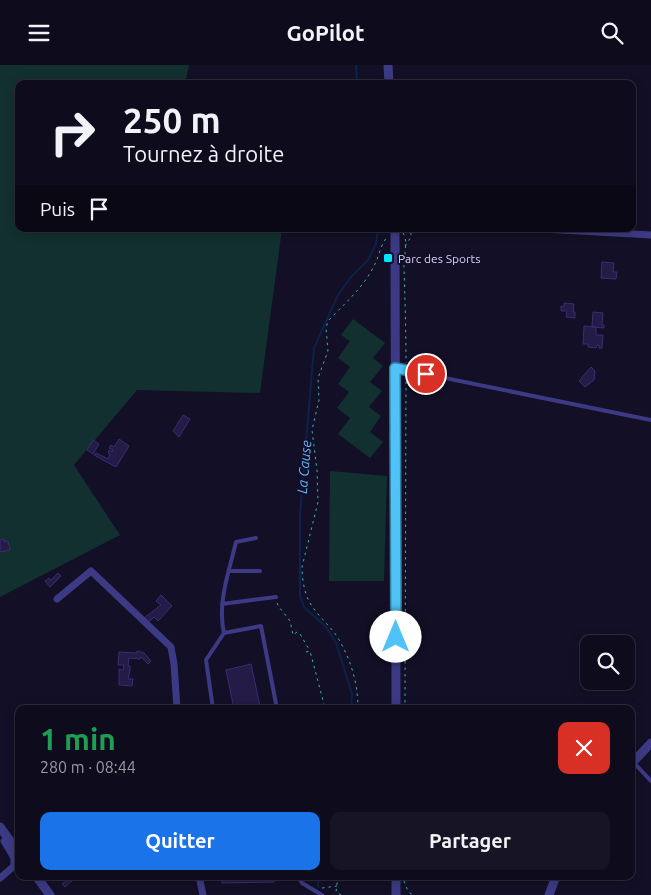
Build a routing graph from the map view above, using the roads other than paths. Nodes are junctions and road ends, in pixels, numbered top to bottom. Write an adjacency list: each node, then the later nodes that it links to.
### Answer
1 (388, 65): 2 (street)
2 (389, 80)
3 (392, 232): 6 (street)
4 (597, 232): 5 (street)
5 (651, 235)
6 (395, 368): 7 (lane); 18 (street)
7 (651, 420)
8 (256, 537): 9 (lane)
9 (229, 571): 10 (lane); 13 (lane)
10 (260, 571)
11 (276, 597): 13 (lane)
12 (57, 599): 15 (street)
13 (222, 604): 14 (lane)
14 (224, 633): 16 (lane); 17 (lane)
15 (177, 705)
16 (212, 705)
17 (276, 705)
18 (396, 705)
19 (651, 743): 20 (street)
20 (635, 760)
21 (635, 766): 22 (lane)
22 (651, 781)
23 (0, 827): 24 (street)
24 (4, 836): 25 (street); 26 (street)
25 (15, 848)
26 (0, 878)
27 (39, 880): 32 (street)
28 (200, 880): 33 (street)
29 (300, 880): 34 (lane)
30 (400, 880): 35 (street)
31 (555, 880): 36 (street)
32 (50, 895)
33 (203, 895)
34 (322, 895)
35 (396, 895)
36 (549, 895)

